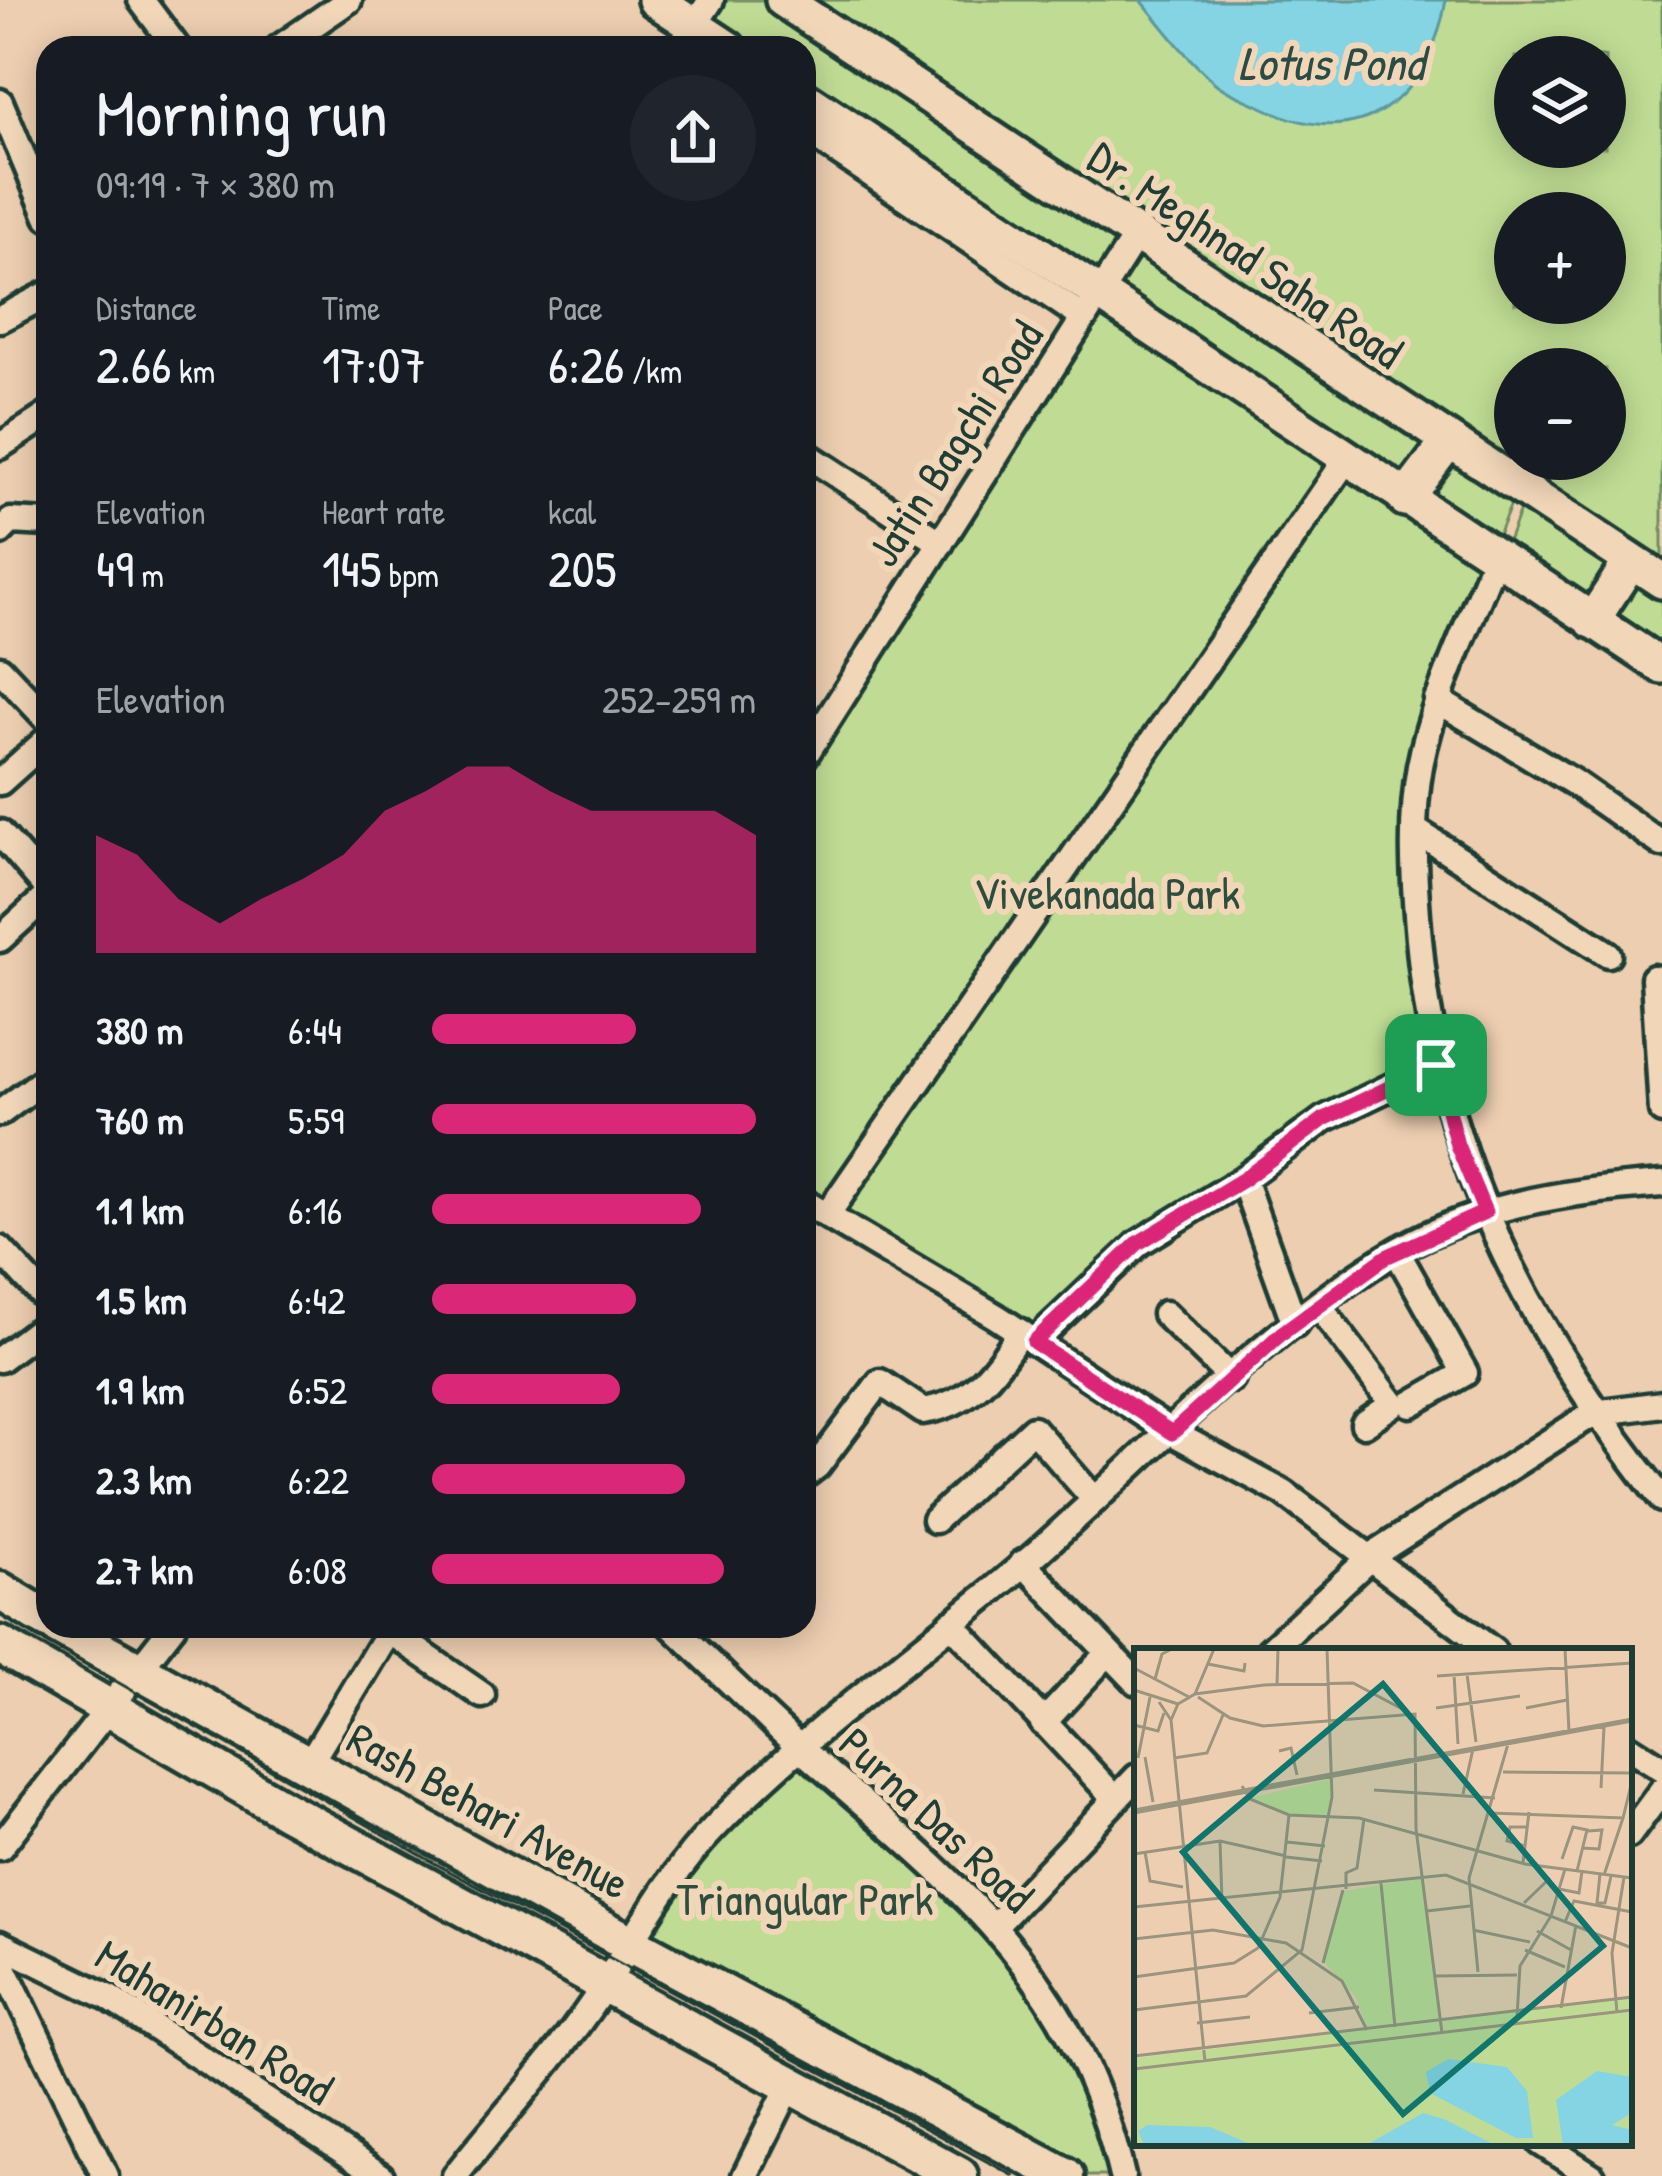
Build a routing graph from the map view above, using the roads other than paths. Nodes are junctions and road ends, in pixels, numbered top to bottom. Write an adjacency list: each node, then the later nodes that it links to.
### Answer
1 (141, 0): 6 (street)
2 (349, 0): 7 (street)
3 (655, 0): 5 (street)
4 (783, 0): 12 (street, Dr. Meghnad Saha Road)
5 (695, 25)
6 (168, 36)
7 (296, 36)
8 (816, 107): 14 (street)
9 (4, 119): 11 (street)
10 (816, 137): 14 (street)
11 (36, 190)
12 (1136, 236): 14 (street, Jatin Bagchi Road); 17 (street, Dr. Meghnad Saha Road)
13 (36, 300): 15 (street)
14 (1091, 307): 19 (street); 24 (street, Jatin Bagchi Road)
15 (0, 319)
16 (36, 423): 18 (street)
17 (1448, 442): 21 (street); 26 (street, Dr. Meghnad Saha Road)
18 (0, 446)
19 (1346, 460): 21 (street); 52 (street)
20 (816, 461): 24 (street)
21 (1405, 500): 25 (street)
22 (36, 522): 23 (street)
23 (0, 532)
24 (940, 543): 33 (street, Jatin Bagchi Road)
25 (1494, 560): 28 (street); 31 (street)
26 (1630, 561): 27 (street, Dr. Meghnad Saha Road); 28 (street)
27 (1662, 581)
28 (1592, 622): 29 (street)
29 (1662, 666)
30 (0, 669): 32 (street)
31 (1437, 700): 36 (street); 38 (street)
32 (36, 707)
33 (816, 738)
34 (36, 750): 35 (street)
35 (0, 782)
36 (1415, 830): 42 (street); 44 (street)
37 (0, 833): 39 (street)
38 (1662, 844)
39 (36, 875)
40 (36, 906): 41 (street)
41 (0, 939)
42 (1608, 953)
43 (1654, 978): 47 (street)
44 (1436, 1065): 48 (street); 51 (street)
45 (36, 1085): 46 (street)
46 (2, 1108)
47 (1662, 1111)
48 (1244, 1179): 58 (street); 60 (street)
49 (1662, 1184): 51 (street)
50 (816, 1209): 52 (street)
51 (1485, 1212): 54 (street); 65 (street)
52 (827, 1215): 60 (street)
53 (0, 1249): 55 (street)
54 (1397, 1252): 56 (street); 63 (street)
55 (36, 1288)
56 (1319, 1306): 58 (street); 66 (street)
57 (1165, 1314): 62 (street)
58 (1294, 1324): 62 (street)
59 (36, 1332): 61 (street)
60 (1027, 1337): 67 (street); 68 (street)
61 (0, 1358)
62 (1232, 1379): 67 (street)
63 (1411, 1403)
64 (1662, 1404): 65 (street)
65 (1594, 1413): 69 (street); 72 (street)
66 (1364, 1424)
67 (1172, 1433): 70 (street); 72 (street)
68 (816, 1467)
69 (1662, 1499)
70 (1094, 1500): 71 (street); 73 (street)
71 (935, 1520)
72 (1373, 1555): 83 (street); 84 (street)
73 (1023, 1563): 76 (street); 85 (street)
74 (0, 1591): 75 (main road)
75 (36, 1613)
76 (950, 1623): 90 (street); 91 (street)
77 (78, 1638): 86 (main road, Rash Behari Avenue)
78 (163, 1638): 86 (street)
79 (393, 1638): 93 (street)
80 (407, 1638): 88 (street)
81 (685, 1638): 91 (street, Purna Das Road)
82 (0, 1646): 89 (main road)
83 (1273, 1648)
84 (1489, 1648)
85 (1108, 1653): 87 (street); 90 (street)
86 (134, 1671): 89 (street); 93 (main road, Rash Behari Avenue)
87 (1134, 1679)
88 (482, 1695)
89 (104, 1709): 99 (street); 103 (main road)
90 (1043, 1723): 97 (street)
91 (800, 1747): 100 (street, Purna Das Road); 101 (street)
92 (1632, 1749): 94 (street)
93 (309, 1764): 101 (main road, Rash Behari Avenue)
94 (1662, 1768)
95 (1134, 1781): 97 (street)
96 (1662, 1790): 98 (street)
97 (1116, 1799): 100 (street)
98 (1632, 1831)
99 (0, 1847)
100 (996, 1924): 112 (street, Purna Das Road)
101 (628, 1943): 103 (street); 111 (main road, Rash Behari Avenue)
102 (0, 1945): 106 (street); 107 (street, Mahanirban Road)
103 (605, 1985): 104 (main road); 108 (street)
104 (791, 2084): 109 (street); 110 (main road)
105 (1546, 2146): 113 (street)
106 (105, 2176)
107 (381, 2176)
108 (455, 2176)
109 (745, 2176)
110 (959, 2176)
111 (1065, 2176)
112 (1123, 2176)
113 (1592, 2176)

